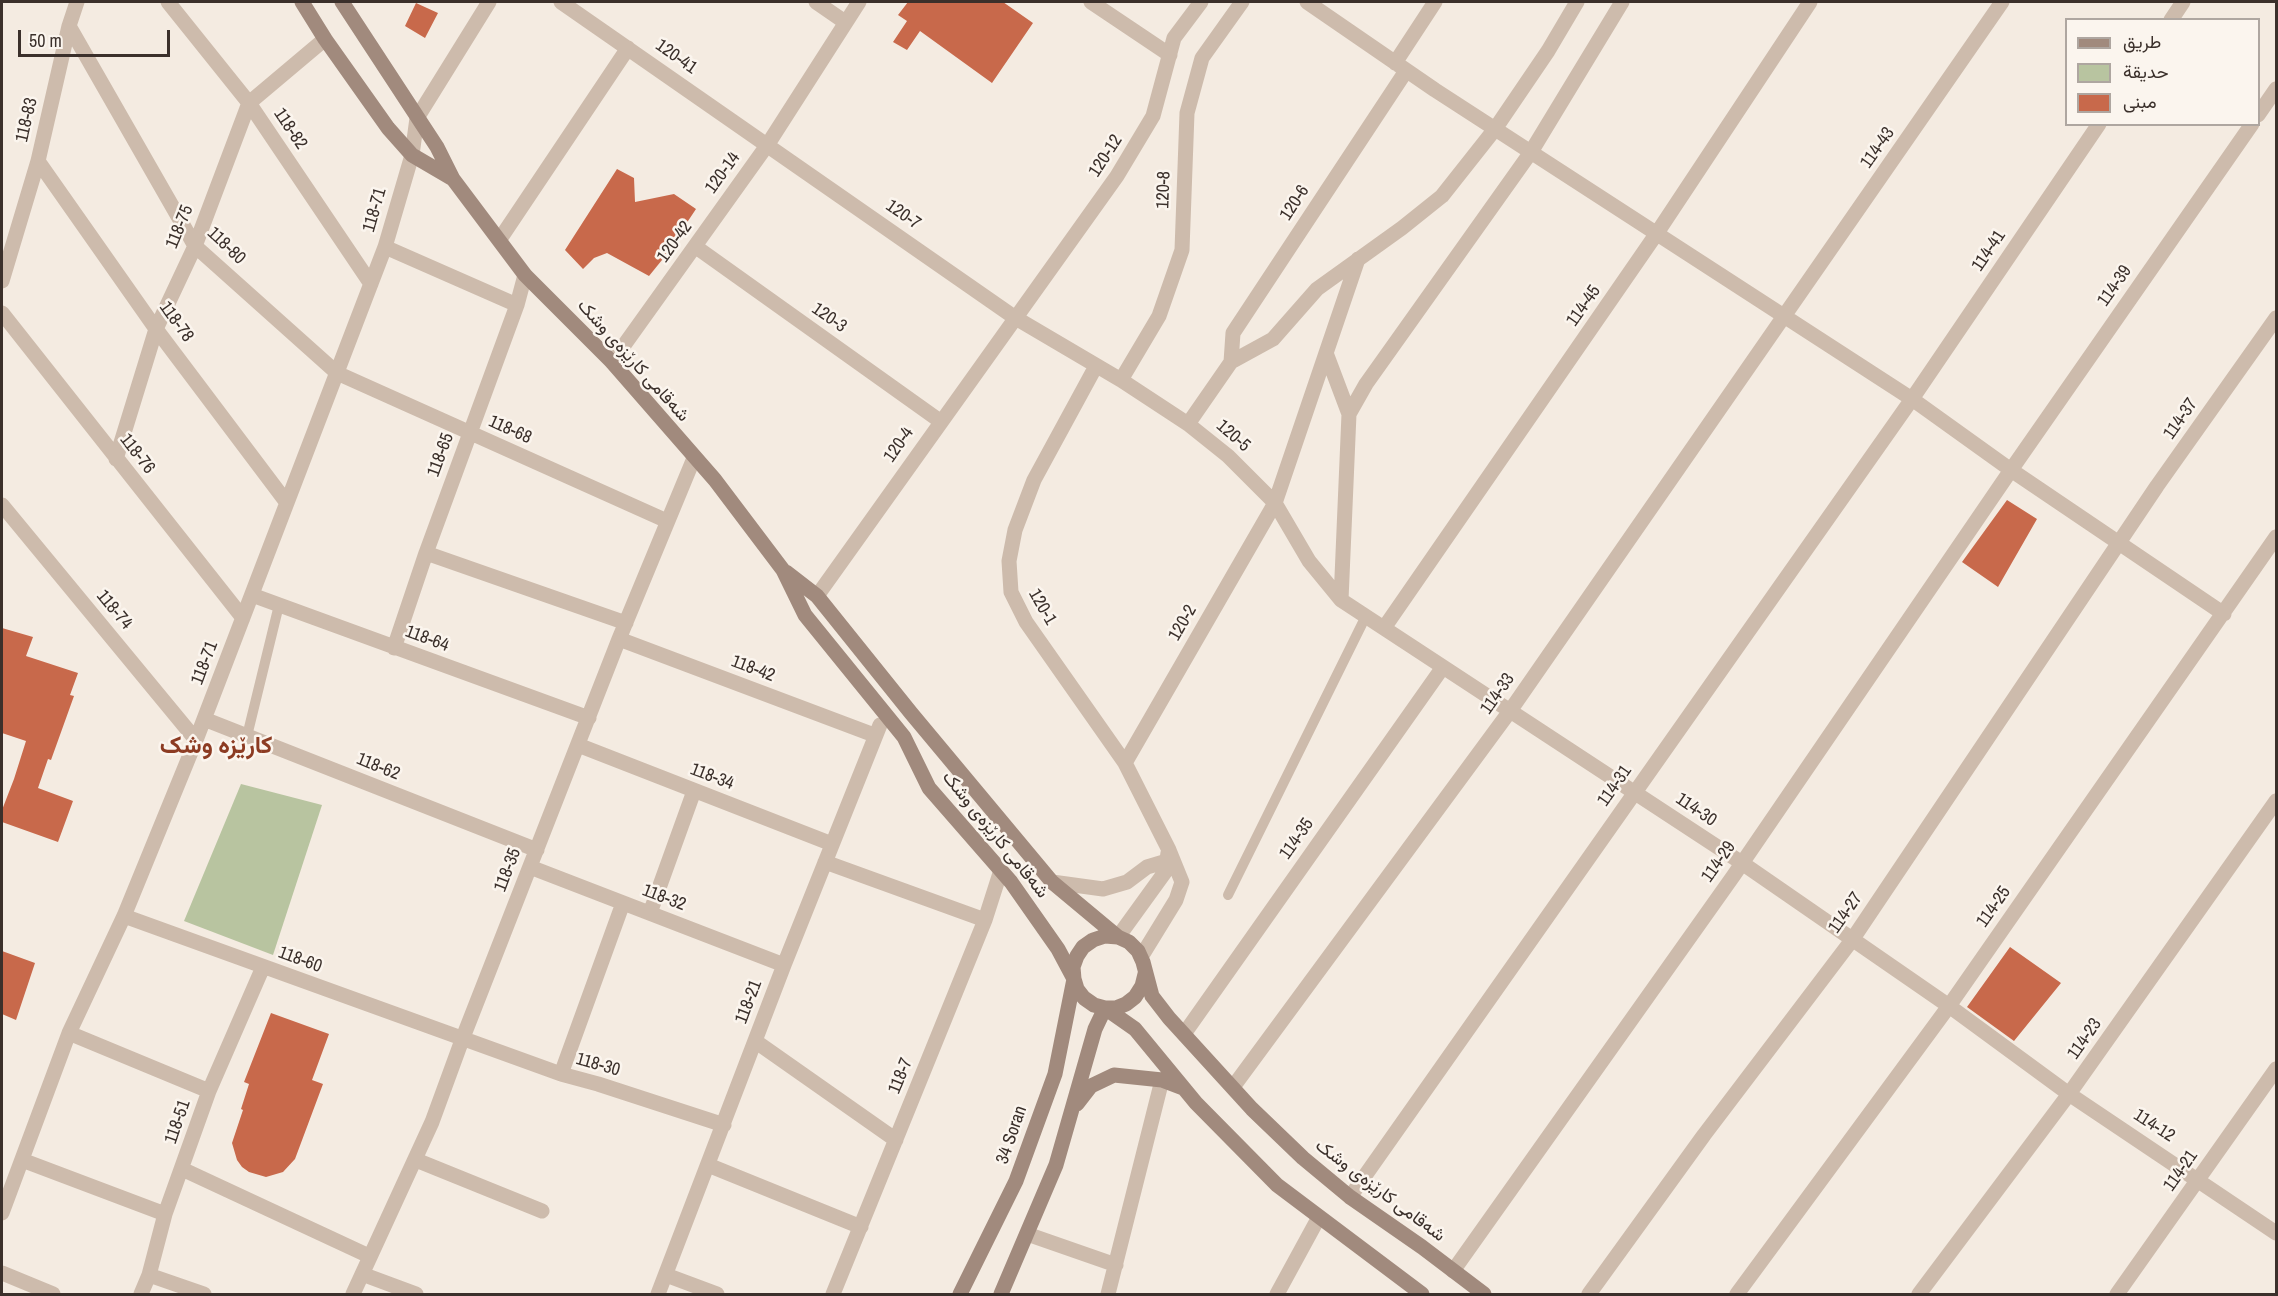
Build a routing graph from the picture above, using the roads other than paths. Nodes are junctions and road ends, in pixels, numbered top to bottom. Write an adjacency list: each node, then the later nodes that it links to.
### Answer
1 (77, 2): 21 (street, 118-83)
2 (168, 2): 27 (street, 118-82)
3 (302, 2): 22 (main road, شەقامی کارێزەی وشک)
4 (342, 2): 29 (main road, شەقامی کارێزەی وشک)
5 (489, 2): 29 (street)
6 (561, 2): 23 (street, 120-41)
7 (816, 2): 20 (street)
8 (859, 2): 20 (street, 120-14)
9 (1091, 2): 24 (street)
10 (1201, 2): 24 (street, 120-12)
11 (1242, 2): 58 (street, 120-8)
12 (1307, 2): 25 (street)
13 (1435, 2): 25 (street, 120-6)
14 (1577, 2): 32 (street)
15 (1622, 2): 34 (street)
16 (1810, 2): 38 (street, 114-45)
17 (2002, 2): 49 (street, 114-43)
18 (2183, 2): 19 (street)
19 (2172, 18)
20 (845, 22): 33 (street, 120-14)
21 (69, 26): 36 (street, 118-83); 40 (street, 118-80)
22 (325, 39): 27 (street, 118-75); 35 (main road, شەقامی کارێزەی وشک)
23 (628, 48): 33 (street, 120-41); 39 (street)
24 (1170, 55): 50 (street, 120-12)
25 (1400, 67): 32 (street); 55 (street, 120-6)
26 (2277, 89): 28 (street)
27 (249, 103): 40 (street, 118-75); 46 (street, 118-82)
28 (2260, 114)
29 (417, 118): 35 (street, 118-71); 37 (main road, شەقامی کارێزەی وشک)
30 (2098, 126): 59 (street, 114-41)
31 (2251, 126): 66 (street, 114-39)
32 (1495, 129): 34 (street); 43 (street)
33 (768, 144): 42 (street, 120-42); 50 (street, 120-7); 54 (street, 120-14)
34 (1531, 152): 38 (street); 60 (street)
35 (412, 154): 37 (main road, شەقامی کارێزەی وشک); 41 (street, 118-71)
36 (38, 161): 45 (street, 118-83); 52 (street, 118-78)
37 (453, 179): 39 (main road, شەقامی کارێزەی وشک)
38 (1657, 233): 49 (street); 83 (street, 114-45)
39 (500, 239): 44 (main road, شەقامی کارێزەی وشک)
40 (195, 246): 52 (street, 118-75); 57 (street, 118-80)
41 (385, 247): 46 (street, 118-71); 47 (street)
42 (696, 247): 54 (street, 120-42); 61 (street, 120-3)
43 (1359, 258): 53 (street, 120-2); 55 (street)
44 (525, 275): 47 (street, 118-65); 54 (main road, شەقامی کارێزەی وشک)
45 (2, 281)
46 (371, 284): 57 (street, 118-71)
47 (517, 305): 63 (street, 118-65)
48 (2, 313): 65 (street, 118-76)
49 (1785, 316): 59 (street); 87 (street, 114-33)
50 (1014, 317): 56 (street, 120-5); 61 (street, 120-4)
51 (2277, 318): 72 (street, 114-37)
52 (156, 329): 65 (street, 118-75); 67 (street, 118-78)
53 (1326, 353): 60 (street); 68 (street, 120-2)
54 (612, 362): 64 (main road, شەقامی کارێزەی وشک)
55 (1231, 362): 62 (street)
56 (1096, 366): 58 (street, 120-5); 96 (street, 120-1)
57 (337, 373): 63 (street, 118-68); 67 (street, 118-71)
58 (1121, 380): 62 (street, 120-5)
59 (1912, 399): 66 (street); 98 (street, 114-31)
60 (1349, 414): 77 (street)
61 (940, 421): 76 (street, 120-4)
62 (1188, 424): 68 (street, 120-5)
63 (470, 433): 70 (street, 118-68); 73 (street, 118-65)
64 (694, 458): 70 (street, 118-35); 74 (main road, شەقامی کارێزەی وشک)
65 (116, 459): 81 (street, 118-76)
66 (2011, 470): 72 (street); 104 (street, 114-29)
67 (287, 503): 75 (street, 118-71)
68 (1275, 503): 77 (street, 120-5); 96 (street, 120-2)
69 (2, 505): 92 (street, 118-74)
70 (667, 521): 82 (street, 118-35)
71 (2277, 537): 79 (street, 114-25)
72 (2119, 543): 79 (street); 114 (street, 114-27)
73 (426, 553): 82 (street); 85 (street, 118-65)
74 (783, 570): 76 (main road, شەقامی کارێزەی وشک); 95 (main road, شەقامی کارێزەی وشک)
75 (252, 595): 78 (street, 118-64); 81 (street, 118-71)
76 (817, 596): 94 (main road, شەقامی کارێزەی وشک)
77 (1341, 600): 80 (street, 120-5)
78 (279, 605): 85 (street, 118-64); 91 (lane)
79 (2224, 614): 120 (street, 114-25)
80 (1366, 616): 83 (street, 120-5); 108 (lane)
81 (243, 618): 89 (street, 118-71)
82 (626, 623): 84 (street, 118-35)
83 (1384, 628): 86 (street, 114-30)
84 (619, 639): 88 (street, 118-35); 90 (street, 118-42)
85 (394, 648): 88 (street, 118-64)
86 (1443, 667): 87 (street, 114-30); 123 (street, 114-35)
87 (1510, 711): 98 (street, 114-30); 129 (street, 114-33)
88 (589, 718): 93 (street, 118-35)
89 (204, 719): 91 (street, 118-62); 92 (street, 118-71)
90 (877, 730): 100 (street, 118-21)
91 (247, 736): 101 (street, 118-62)
92 (196, 740): 111 (street, 118-71)
93 (578, 745): 97 (street, 118-34); 101 (street, 118-35)
94 (939, 747): 95 (main road); 107 (main road, شەقامی کارێزەی وشک)
95 (916, 762): 106 (main road, شەقامی کارێزەی وشک)
96 (1125, 763): 102 (street, 120-1)
97 (694, 791): 100 (street, 118-34); 110 (street)
98 (1635, 792): 104 (street, 114-30); 141 (street, 114-31)
99 (2277, 801): 132 (street, 114-23)
100 (832, 844): 103 (street, 118-21)
101 (537, 850): 105 (street, 118-35)
102 (1168, 855): 107 (street); 113 (street); 115 (street, 120-1)
103 (825, 862): 112 (street); 116 (street, 118-21)
104 (1742, 863): 114 (street, 114-30); 151 (street, 114-29)
105 (530, 867): 109 (street, 118-32); 124 (street, 118-35)
106 (1001, 870): 112 (street, 118-7); 119 (main road, شەقامی کارێزەی وشک)
107 (1052, 882): 113 (main road, شەقامی کارێزەی وشک)
108 (1228, 896)
109 (623, 903): 110 (street, 118-32); 127 (street)
110 (650, 914): 116 (street, 118-32)
111 (124, 916): 117 (street, 118-60); 122 (street, 118-71)
112 (985, 920): 135 (street, 118-7)
113 (1118, 937): 115 (main road); 119 (main road)
114 (1852, 940): 120 (street, 114-30); 170 (street, 114-27)
115 (1141, 957): 118 (main road)
116 (784, 965): 125 (street, 118-21)
117 (263, 967): 124 (street, 118-60); 131 (street, 118-51)
118 (1145, 974): 121 (main road); 123 (main road, شەقامی کارێزەی وشک)
119 (1074, 979): 121 (main road); 164 (main road, 34 Soran)
120 (1949, 1006): 132 (street, 114-30); 171 (street, 114-25)
121 (1104, 1008): 130 (main road); 133 (main road)
122 (69, 1033): 131 (street); 136 (street, 118-71)
123 (1184, 1034): 129 (main road, شەقامی کارێزەی وشک)
124 (462, 1040): 127 (street, 118-30); 137 (street, 118-35)
125 (756, 1041): 134 (street, 118-21); 135 (street)
126 (2277, 1069): 140 (street, 114-21)
127 (561, 1074): 134 (street, 118-30)
128 (1162, 1080): 130 (main road); 133 (main road); 150 (street)
129 (1233, 1087): 141 (main road, شەقامی کارێزەی وشک)
130 (1184, 1088): 145 (main road)
131 (209, 1091): 139 (street, 118-51)
132 (2069, 1094): 140 (street, 114-12); 172 (street, 114-23)
133 (1071, 1111): 148 (main road)
134 (724, 1125): 138 (street, 118-21)
135 (896, 1140): 146 (street, 118-7)
136 (22, 1160): 143 (street, 118-71); 144 (street)
137 (416, 1160): 142 (street); 149 (street, 118-35)
138 (708, 1165): 146 (street); 155 (street, 118-21)
139 (182, 1169): 144 (street, 118-51); 149 (street)
140 (2199, 1179): 147 (street, 114-12); 173 (street, 114-21)
141 (1350, 1197): 151 (main road, شەقامی کارێزەی وشک)
142 (542, 1211)
143 (2, 1213)
144 (165, 1214): 154 (street, 118-51)
145 (1319, 1218): 167 (street); 168 (main road)
146 (861, 1227): 163 (street, 118-7)
147 (2277, 1233)
148 (1027, 1234): 150 (street); 165 (main road)
149 (369, 1256): 153 (street, 118-35)
150 (1116, 1265): 166 (street)
151 (1453, 1270): 169 (main road, شەقامی کارێزەی وشک)
152 (2, 1274): 156 (street)
153 (362, 1274): 159 (street, 118-35); 160 (street)
154 (149, 1275): 157 (street, 118-51); 158 (street)
155 (666, 1275): 161 (street, 118-21); 162 (street)
156 (53, 1294)
157 (141, 1294)
158 (204, 1294)
159 (352, 1294)
160 (416, 1294)
161 (658, 1294)
162 (717, 1294)
163 (833, 1294)
164 (960, 1294)
165 (1001, 1294)
166 (1108, 1294)
167 (1276, 1294)
168 (1422, 1294)
169 (1484, 1294)
170 (1589, 1294)
171 (1737, 1294)
172 (1919, 1294)
173 (2117, 1294)

